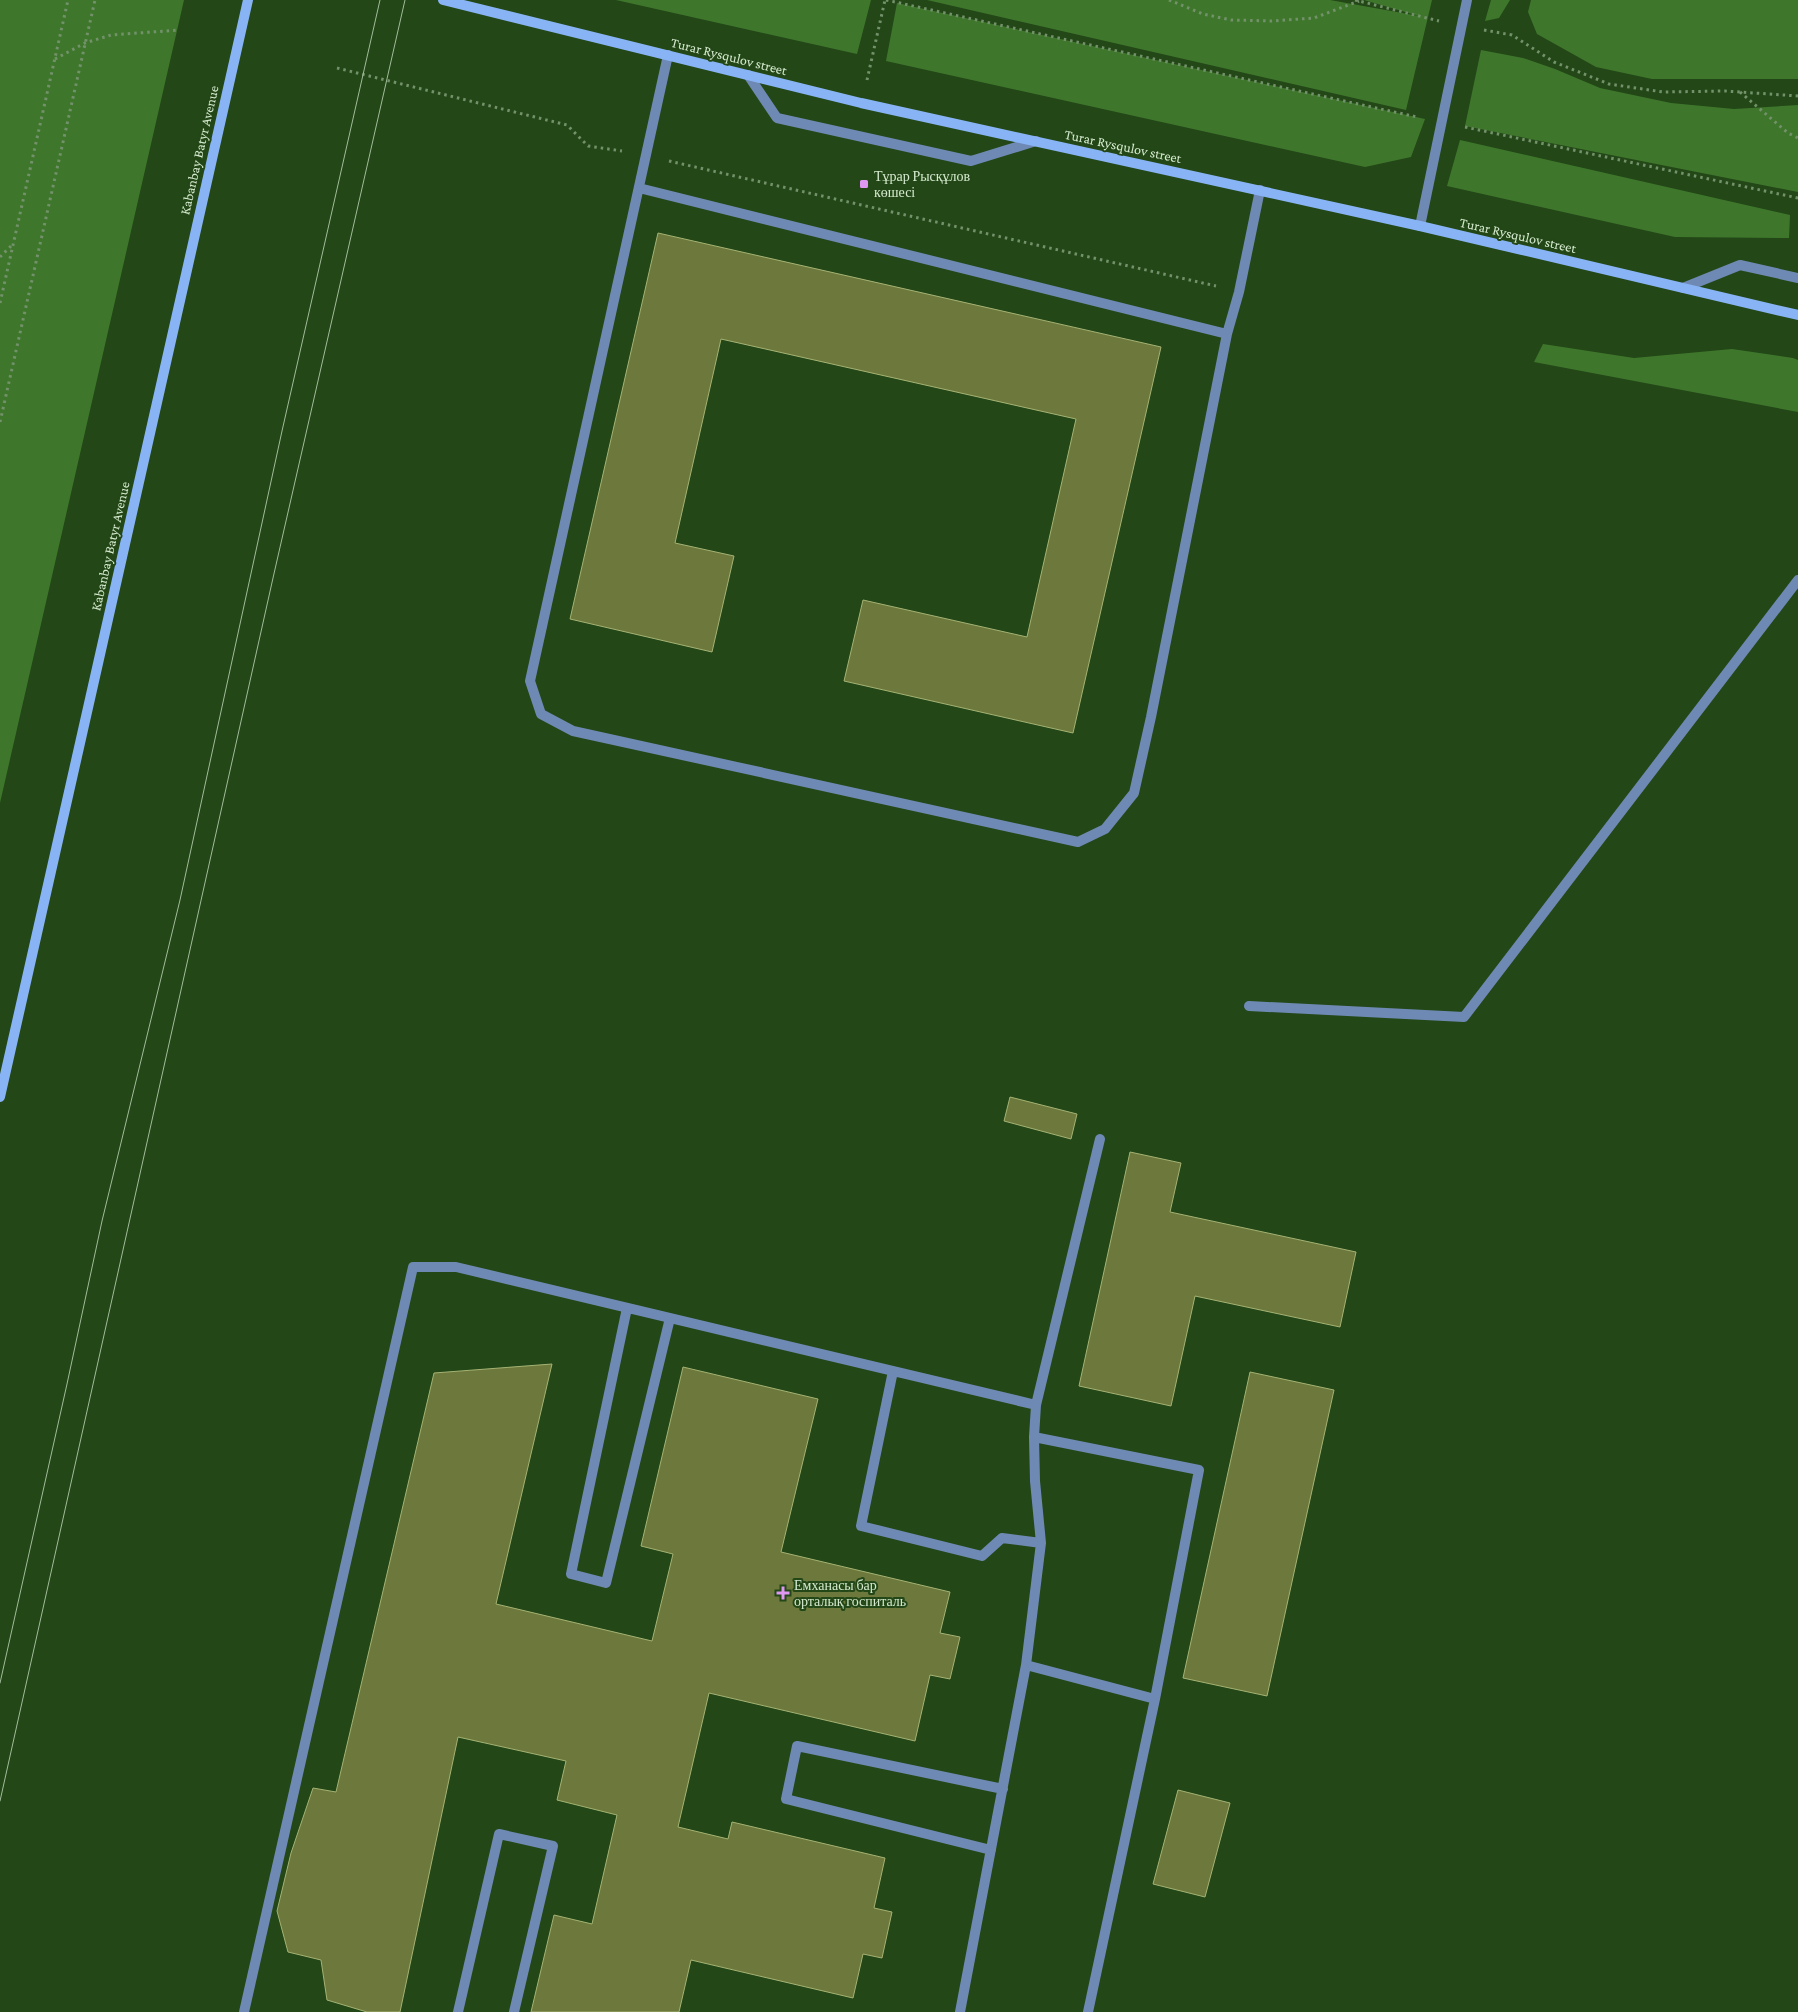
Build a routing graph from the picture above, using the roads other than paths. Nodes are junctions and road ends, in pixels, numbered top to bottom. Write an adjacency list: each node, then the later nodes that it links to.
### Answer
1 (248, 0): 16 (street, Kabanbay Batyr Avenue)
2 (443, 0): 4 (street, Turar Rysqulov street)
3 (1467, 0): 9 (street)
4 (668, 55): 5 (street, Turar Rysqulov street); 7 (street)
5 (748, 75): 6 (street, Turar Rysqulov street); 6 (street)
6 (1036, 141): 8 (street, Turar Rysqulov street)
7 (638, 188): 13 (street); 13 (street)
8 (1260, 190): 9 (street, Turar Rysqulov street); 13 (street)
9 (1420, 226): 11 (street, Turar Rysqulov street)
10 (1798, 278): 11 (street)
11 (1683, 288): 12 (street, Turar Rysqulov street)
12 (1798, 315)
13 (1226, 334)
14 (1798, 580): 15 (street)
15 (1249, 1006)
16 (0, 1097)
17 (1100, 1139): 21 (street)
18 (627, 1308): 19 (street); 19 (street); 28 (street)
19 (670, 1318): 20 (street)
20 (893, 1371): 21 (street); 23 (street)
21 (1036, 1405): 22 (street)
22 (1034, 1437): 23 (street); 25 (street)
23 (1041, 1543): 24 (street)
24 (1026, 1665): 25 (street); 26 (street)
25 (1155, 1699): 32 (street)
26 (1003, 1789): 27 (street); 27 (street)
27 (991, 1850): 31 (street)
28 (244, 2012)
29 (458, 2012): 30 (street)
30 (514, 2012)
31 (960, 2012)
32 (1088, 2012)

